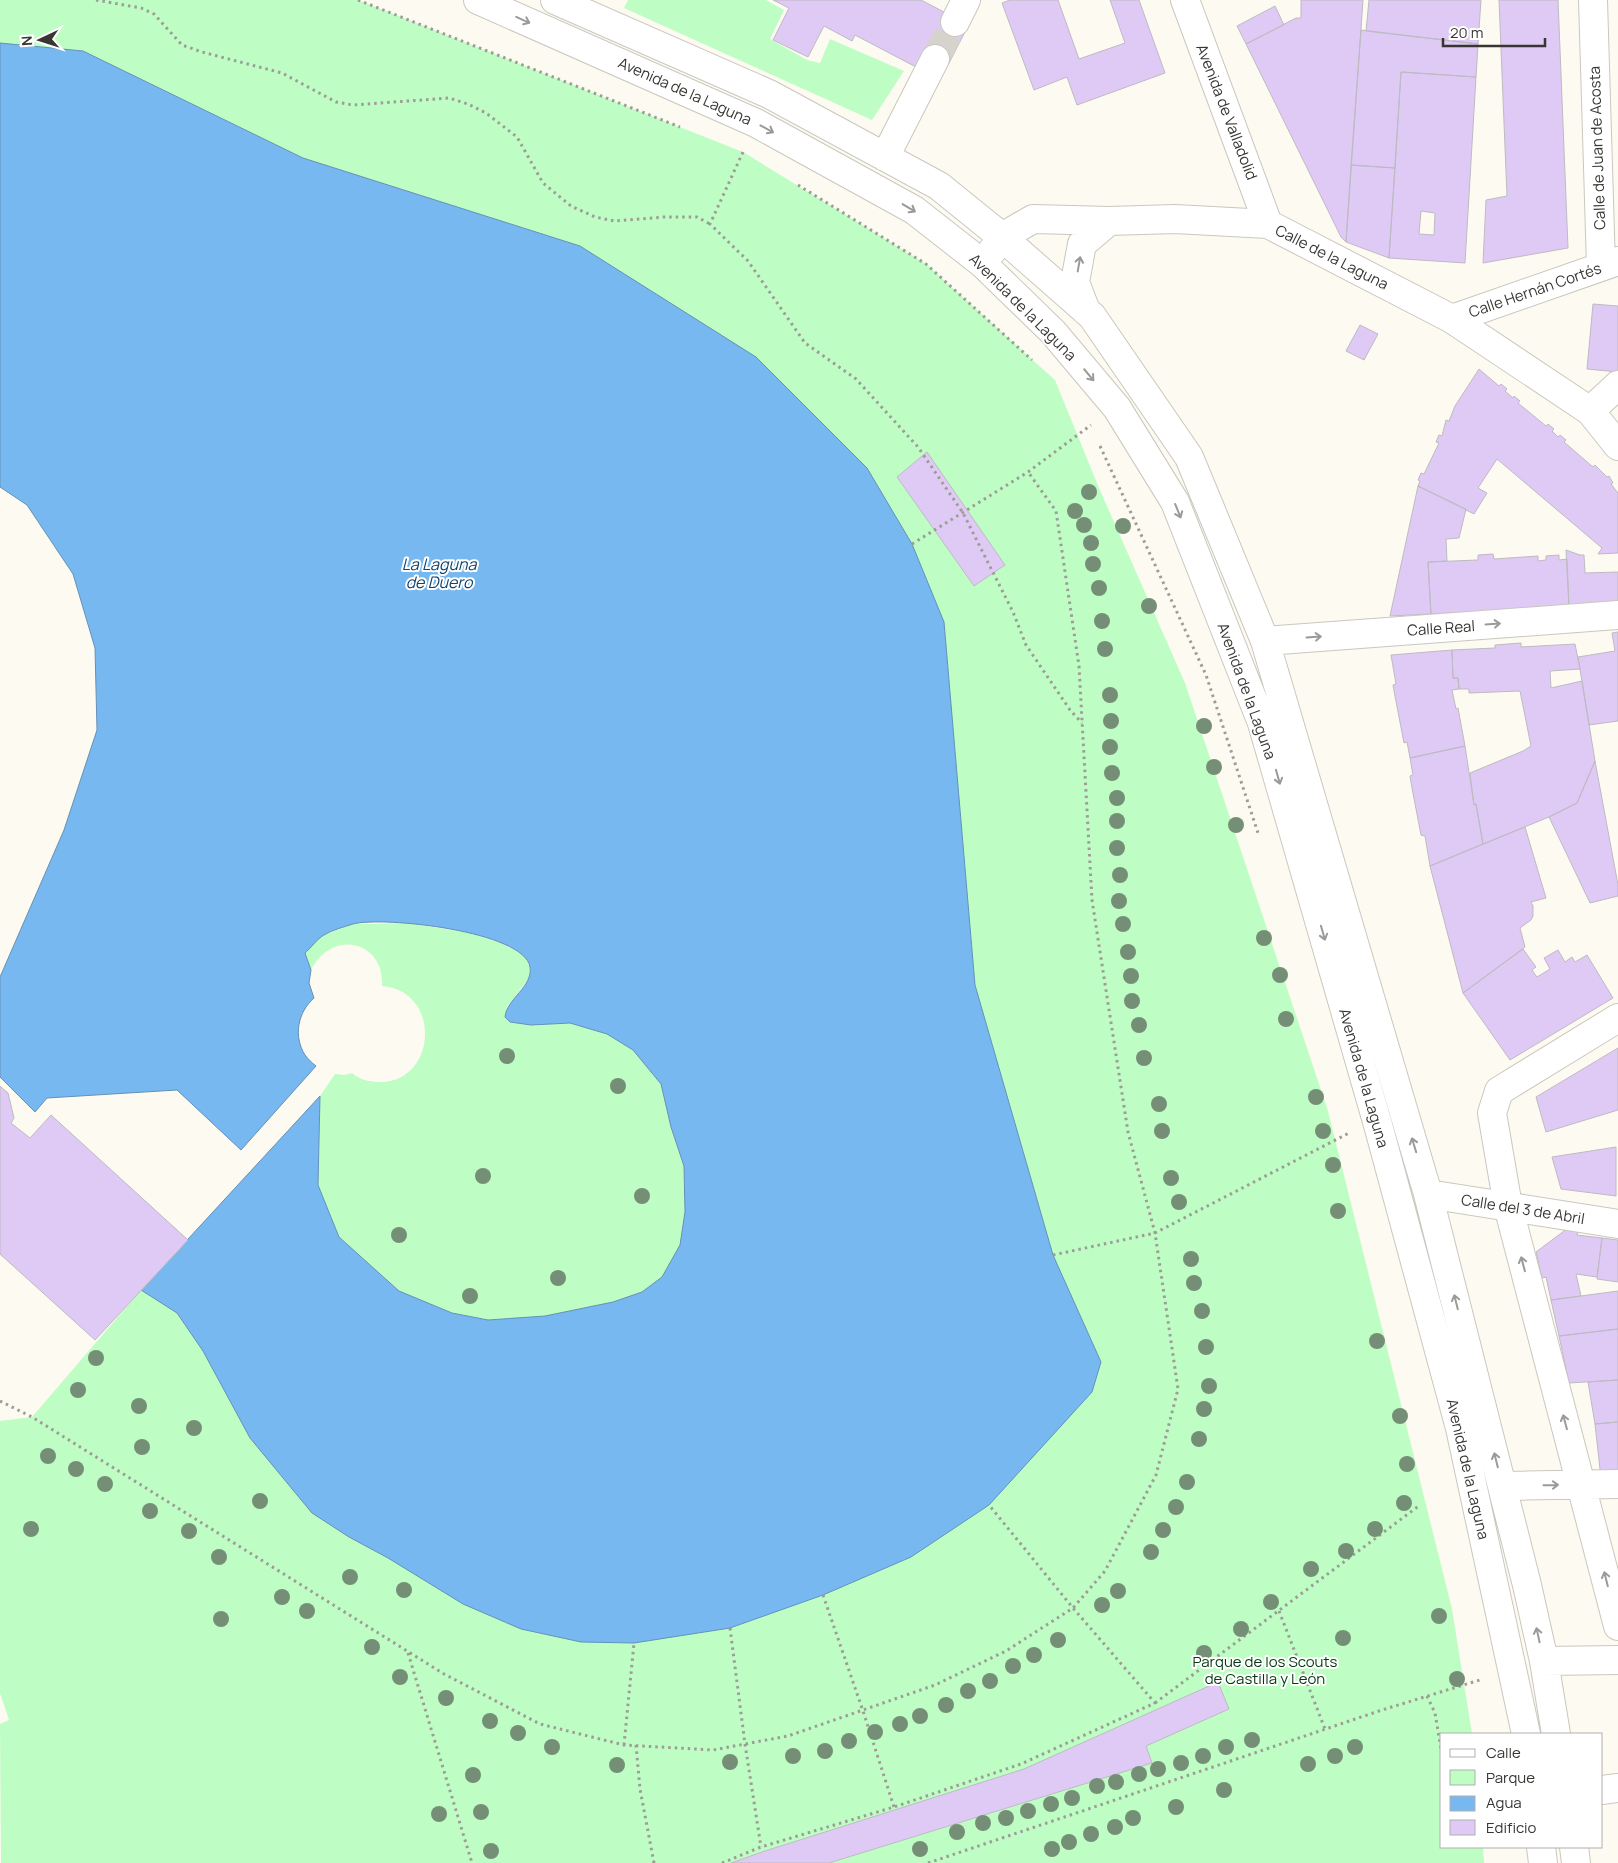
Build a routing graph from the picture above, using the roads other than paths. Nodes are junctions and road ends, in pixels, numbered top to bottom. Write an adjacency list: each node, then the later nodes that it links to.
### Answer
1 (478, 0): 10 (street, Avenida de la Laguna, one-way to 10)
2 (555, 0): 6 (street, Avenida de la Laguna)
3 (1185, 0): 8 (street, Avenida de Valladolid)
4 (1593, 0): 11 (street, Calle de Juan de Acosta)
5 (935, 59): 6 (street)
6 (885, 157): 9 (street, Avenida de la Laguna)
7 (1109, 221): 8 (street, Calle de la Laguna); 9 (street, Calle de la Laguna); 12 (street, one-way to 7)
8 (1268, 224): 13 (street, Calle de la Laguna)
9 (1002, 237): 10 (street, Calle de la Laguna); 12 (street, Avenida de la Laguna)
10 (983, 264): 29 (street, Avenida de la Laguna, one-way to 29)
11 (1610, 264): 13 (street, Calle Hernán Cortés)
12 (1086, 311): 18 (street, Avenida de la Laguna)
13 (1452, 319): 15 (street, Calle de la Laguna)
14 (1618, 385): 15 (street)
15 (1590, 411): 16 (street, Calle de la Laguna)
16 (1618, 446)
17 (1618, 615): 18 (street, Calle Real, one-way to 17)
18 (1265, 641): 20 (street, Avenida de la Laguna, one-way to 18)
19 (1618, 1018): 21 (street)
20 (1428, 1194): 21 (street, Calle del 3 de Abril); 25 (street, Avenida de la Laguna, one-way to 20)
21 (1508, 1206): 22 (street, Calle del 3 de Abril); 23 (street, one-way to 21)
22 (1618, 1224)
23 (1582, 1484): 24 (street); 25 (street, one-way to 23); 26 (street, one-way to 23)
24 (1618, 1484)
25 (1502, 1486): 27 (street, Avenida de la Laguna, one-way to 25)
26 (1618, 1626)
27 (1544, 1660): 28 (street); 30 (street, Avenida de la Laguna)
28 (1618, 1660)
29 (1526, 1733)
30 (1556, 1733)
31 (1618, 1788): 32 (street)
32 (1603, 1790)
33 (1541, 1848): 35 (street)
34 (1574, 1848): 36 (street)
35 (1543, 1863)
36 (1576, 1863)

